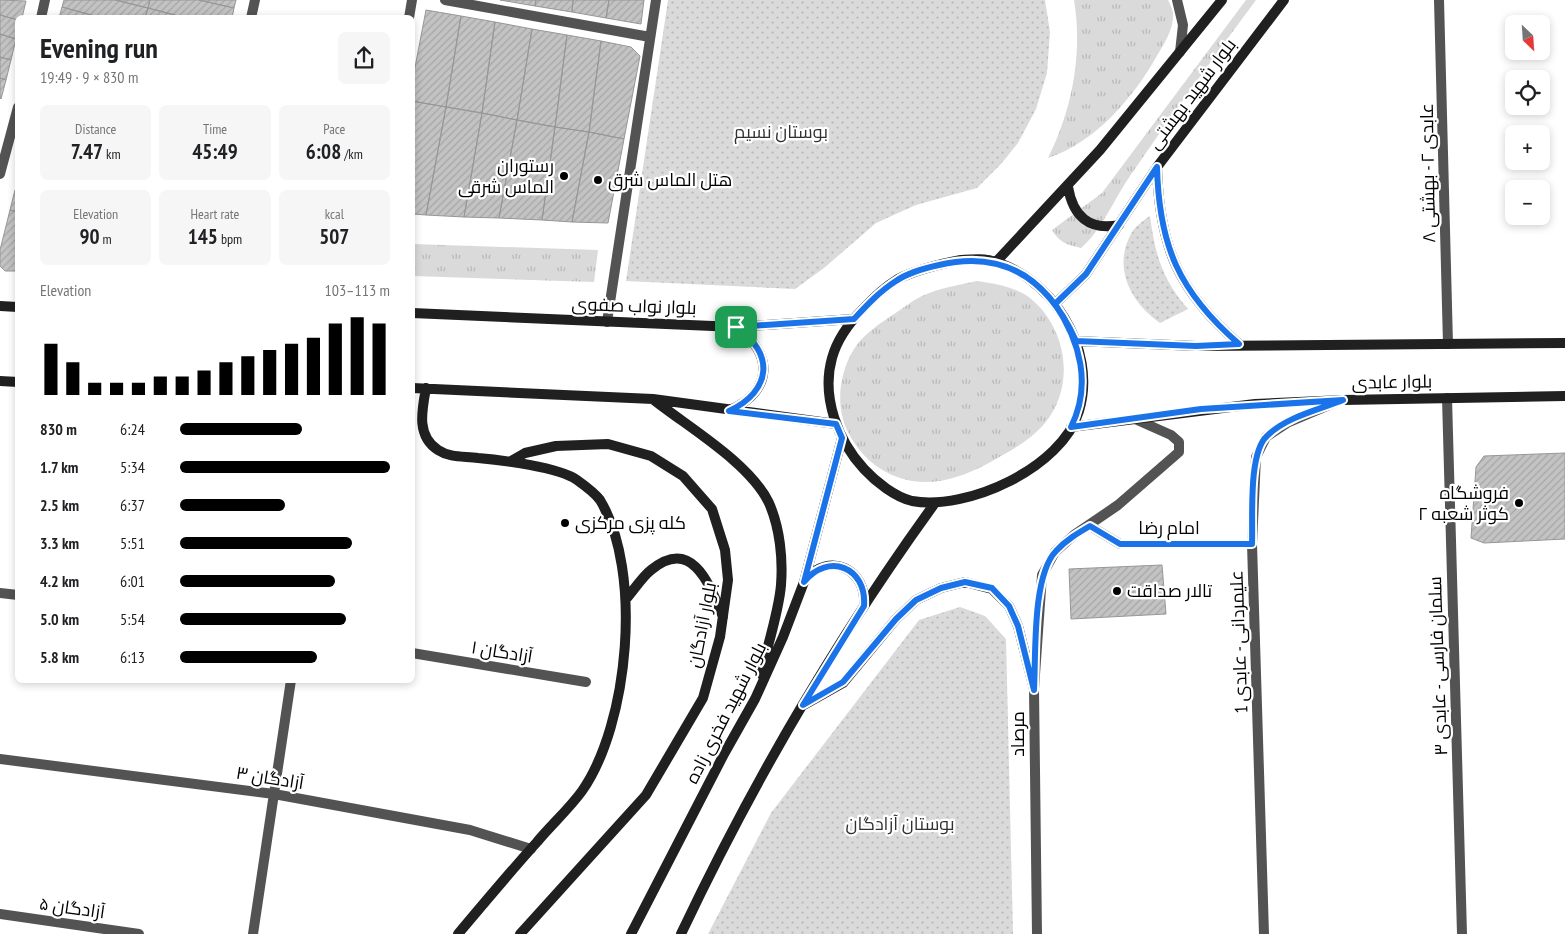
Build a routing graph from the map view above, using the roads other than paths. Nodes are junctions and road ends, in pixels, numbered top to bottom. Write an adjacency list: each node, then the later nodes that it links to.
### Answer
1 (45, 0): 10 (street)
2 (255, 0): 11 (street)
3 (412, 0): 12 (street)
4 (445, 0): 13 (street)
5 (656, 0): 13 (street)
6 (1176, 0): 14 (street)
7 (1222, 0): 14 (main road, بلوار شهید بهشتی)
8 (1284, 0): 16 (main road, بلوار شهید بهشتی)
9 (1439, 0): 31 (street, عابدی ۲ - بهشتی ۸)
10 (42, 15)
11 (252, 15)
12 (410, 15)
13 (650, 37): 26 (street)
14 (1180, 52): 18 (main road, بلوار شهید بهشتی)
15 (15, 118): 17 (street)
16 (1157, 167): 19 (main road, بلوار شهید بهشتی); 30 (main road)
17 (0, 174)
18 (1068, 187): 19 (main road); 20 (main road, بلوار شهید بهشتی)
19 (1119, 225): 21 (main road, بلوار شهید بهشتی)
20 (995, 263): 21 (main road); 25 (main road)
21 (1055, 304): 28 (main road)
22 (0, 306): 23 (main road)
23 (15, 307)
24 (415, 313): 26 (main road, بلوار نواب صفوی)
25 (854, 319): 27 (main road, بلوار نواب صفوی); 42 (main road)
26 (607, 322): 27 (main road, بلوار نواب صفوی)
27 (736, 327): 40 (main road)
28 (1076, 341): 30 (main road, بلوار عابدی); 43 (main road)
29 (1565, 342): 31 (main road, بلوار عابدی)
30 (1239, 344): 31 (main road, بلوار عابدی)
31 (1448, 344)
32 (0, 381): 33 (main road)
33 (15, 382)
34 (415, 388): 35 (main road)
35 (426, 388): 38 (main road); 45 (main road)
36 (1565, 396): 37 (main road, بلوار عابدی)
37 (1447, 398): 39 (main road, بلوار عابدی); 73 (street, سلمان فارسی - عابدی ۳)
38 (653, 399): 40 (main road); 59 (main road)
39 (1343, 400): 41 (main road, بلوار عابدی); 48 (street, علیمردانی - عابدی 1)
40 (729, 411): 42 (main road)
41 (1135, 420): 43 (main road, بلوار عابدی); 47 (street, مرصاد)
42 (836, 424): 44 (main road)
43 (1071, 427): 46 (main road)
44 (842, 438): 46 (main road); 49 (main road, بلوار شهید فخری زاده)
45 (511, 461): 52 (main road); 54 (main road, بلوار آزادگان)
46 (935, 503): 53 (main road)
47 (1090, 526): 48 (street, امام رضا); 58 (street, مرصاد)
48 (1252, 544): 72 (street, علیمردانی - عابدی 1)
49 (804, 582): 53 (main road); 59 (main road, بلوار شهید فخری زاده)
50 (0, 593): 51 (street)
51 (15, 596)
52 (626, 599): 54 (main road); 63 (main road)
53 (864, 606): 60 (main road)
54 (723, 618): 68 (main road, بلوار آزادگان)
55 (415, 654): 56 (street, آزادگان ۱)
56 (586, 682)
57 (291, 683): 62 (street)
58 (1034, 690): 60 (main road); 71 (street, مرصاد)
59 (755, 699): 69 (main road, بلوار شهید فخری زاده)
60 (803, 705): 70 (main road)
61 (0, 759): 62 (street, آزادگان ۳)
62 (274, 794): 63 (street, آزادگان ۳); 66 (street)
63 (531, 849): 67 (main road)
64 (0, 914): 65 (street, آزادگان ۵)
65 (139, 934)
66 (253, 934)
67 (458, 934)
68 (520, 934)
69 (631, 934)
70 (681, 934)
71 (1038, 934)
72 (1264, 934)
73 (1462, 934)

